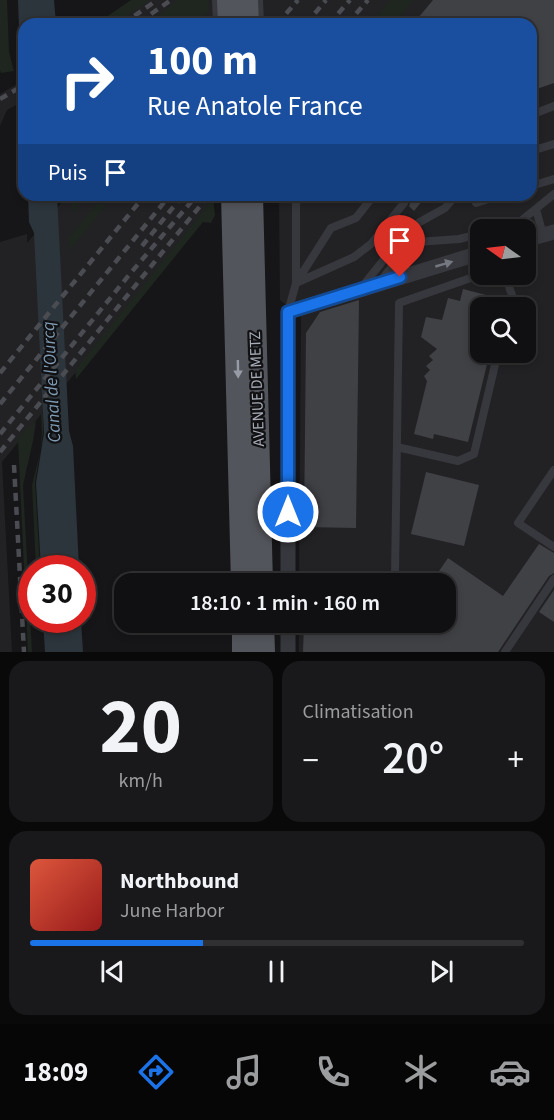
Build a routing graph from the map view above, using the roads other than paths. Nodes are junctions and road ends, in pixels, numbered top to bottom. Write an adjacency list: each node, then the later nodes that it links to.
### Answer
1 (216, 0): 5 (lane)
2 (229, 0): 6 (main road)
3 (246, 0): 7 (main road)
4 (259, 0): 8 (lane)
5 (217, 18)
6 (230, 18)
7 (247, 18)
8 (260, 18)
9 (554, 106): 10 (lane)
10 (537, 113)
11 (554, 144): 12 (lane)
12 (537, 149)
13 (554, 179): 14 (lane)
14 (537, 184)
15 (554, 194): 24 (lane)
16 (239, 201): 35 (main road)
17 (240, 201): 37 (main road, AVENUE DE METZ)
18 (296, 201): 32 (lane)
19 (369, 201): 32 (lane)
20 (451, 201): 34 (lane)
21 (482, 201): 23 (lane)
22 (404, 203): 32 (lane)
23 (476, 203)
24 (536, 209): 25 (lane); 28 (lane)
25 (523, 219)
26 (261, 228): 37 (lane)
27 (225, 233): 35 (lane)
28 (549, 233)
29 (470, 236): 33 (lane)
30 (470, 256): 33 (street, one-way to 30)
31 (470, 279): 39 (lane)
32 (296, 283): 36 (lane)
33 (380, 283): 34 (street)
34 (361, 288): 36 (street)
35 (237, 311): 42 (main road, one-way to 42)
36 (288, 312): 44 (street)
37 (255, 348): 43 (main road, AVENUE DE METZ)
38 (495, 363): 39 (lane)
39 (397, 447): 45 (lane)
40 (554, 470): 41 (lane)
41 (554, 547)
42 (243, 573)
43 (261, 573)
44 (288, 573)
45 (395, 573)
46 (554, 579): 53 (lane)
47 (244, 633): 50 (main road)
48 (262, 633): 51 (main road)
49 (288, 633): 52 (street)
50 (244, 652)
51 (263, 652)
52 (288, 652)
53 (505, 652)

